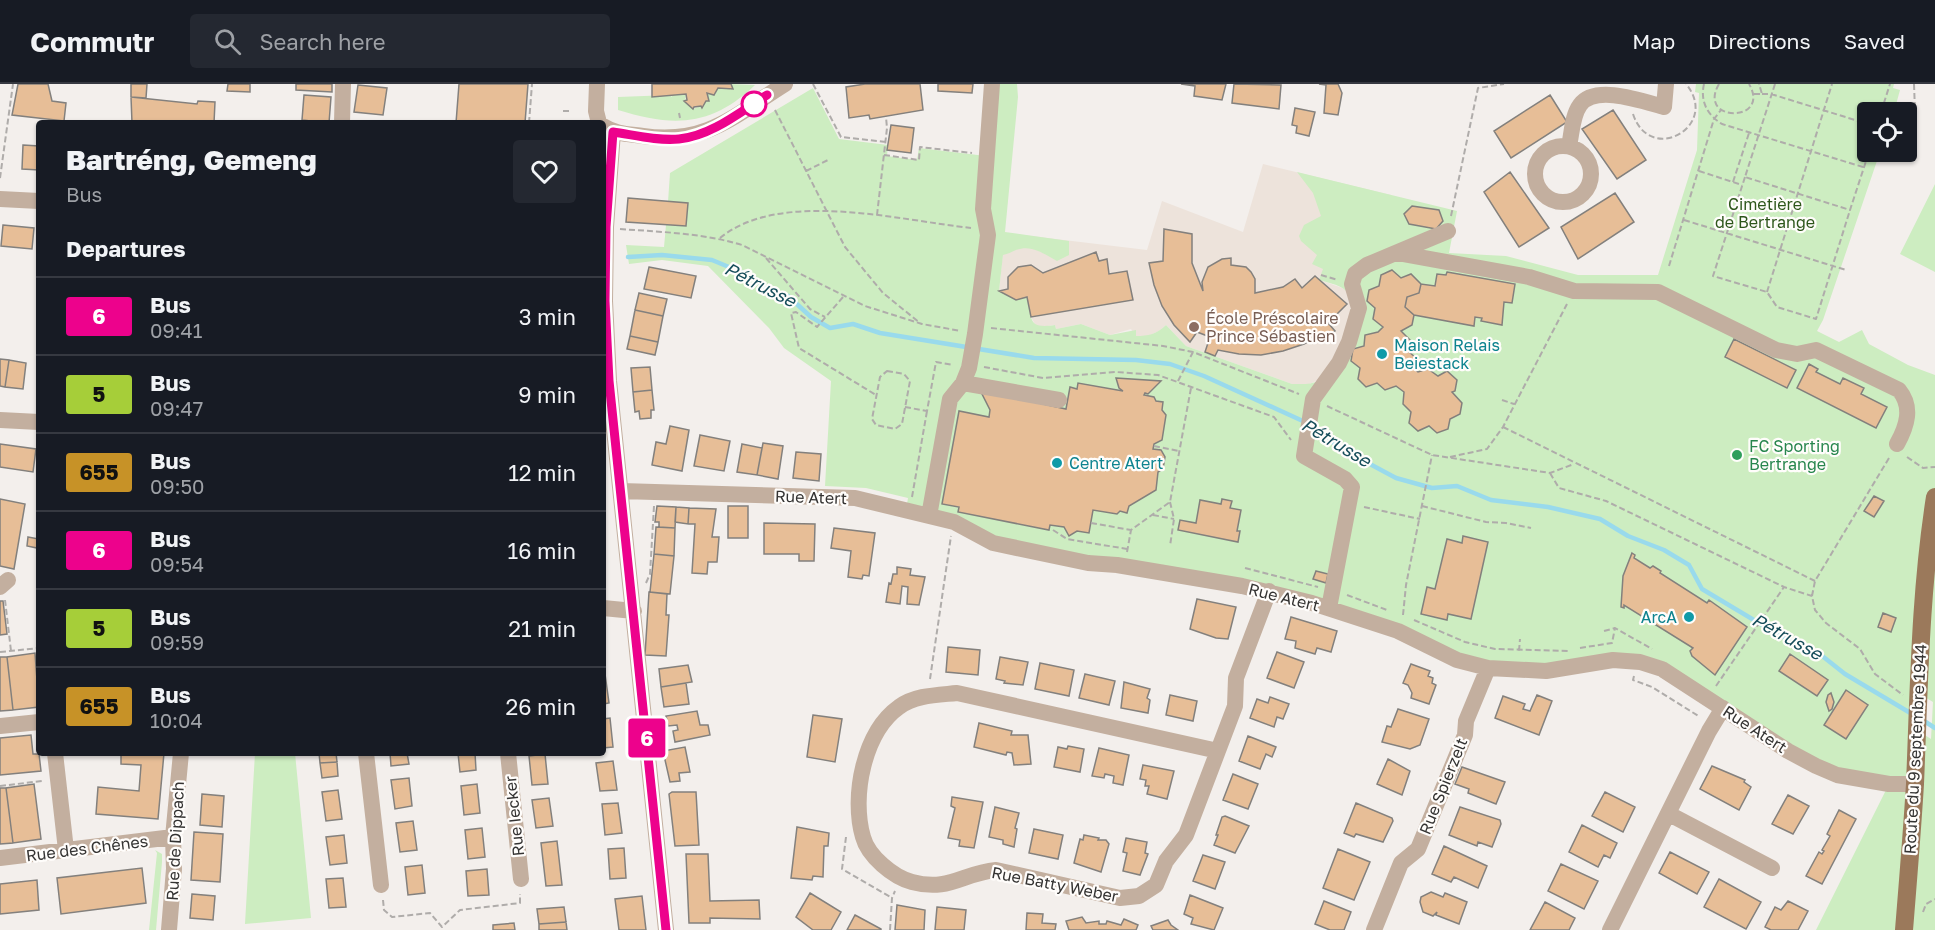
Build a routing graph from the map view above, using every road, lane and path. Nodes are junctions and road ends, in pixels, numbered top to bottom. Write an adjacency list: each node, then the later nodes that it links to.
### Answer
1 (13, 84): 51 (path)
2 (344, 84): 33 (street)
3 (532, 84): 34 (path)
4 (597, 84): 35 (street)
5 (785, 84): 22 (street)
6 (813, 84): 40 (path)
7 (992, 84): 77 (street)
8 (1504, 84): 63 (path)
9 (1666, 84): 41 (street)
10 (1704, 84): 32 (path)
11 (1719, 84): 25 (path)
12 (1749, 84): 19 (path)
13 (1759, 84): 20 (path)
14 (1775, 84): 21 (path)
15 (1832, 84): 28 (path)
16 (1883, 84): 18 (path)
17 (1914, 84): 24 (path)
18 (1889, 85): 23 (path)
19 (1753, 94): 20 (path); 25 (path)
20 (1762, 94): 21 (path)
21 (1771, 94): 28 (path); 39 (path)
22 (767, 95): 37 (street); 48 (path)
23 (1884, 102)
24 (1915, 102)
25 (1721, 110): 32 (path)
26 (563, 111): 27 (path)
27 (569, 111)
28 (1824, 111): 36 (path); 42 (path)
29 (679, 113): 31 (path)
30 (886, 117): 40 (path)
31 (680, 118)
32 (1714, 119): 38 (path); 49 (path)
33 (342, 120)
34 (529, 120)
35 (601, 120)
36 (1857, 121)
37 (606, 127)
38 (1749, 133): 39 (path); 52 (path)
39 (1758, 136): 42 (path); 50 (path)
40 (886, 142): 44 (path)
41 (1569, 146)
42 (1811, 152): 47 (path); 54 (path)
43 (980, 154): 44 (path)
44 (884, 155): 59 (path)
45 (830, 159): 48 (path)
46 (1865, 162): 47 (path)
47 (1863, 168): 57 (path)
48 (806, 171): 58 (path)
49 (1699, 171): 52 (path); 60 (path)
50 (1745, 177): 53 (path); 54 (path)
51 (0, 178)
52 (1733, 182): 53 (path)
53 (1742, 185): 64 (path)
54 (1798, 194): 57 (path); 66 (path)
55 (3, 197): 56 (street)
56 (36, 201)
57 (1850, 210): 70 (path)
58 (824, 211): 59 (path); 65 (path); 76 (path)
59 (877, 216): 62 (path)
60 (1683, 220): 64 (path); 69 (path)
61 (606, 227): 65 (path)
62 (974, 228)
63 (1448, 231): 67 (street)
64 (1726, 233): 66 (path); 73 (path)
65 (720, 238): 68 (path)
66 (1780, 250): 70 (path); 73 (path)
67 (1397, 253): 72 (street); 97 (street)
68 (765, 256): 74 (path); 75 (path)
69 (1669, 266)
70 (1833, 266): 71 (path); 73 (path)
71 (1846, 270)
72 (1574, 291): 87 (path); 93 (street)
73 (1767, 292)
74 (843, 297): 75 (path); 76 (path)
75 (825, 317): 84 (path)
76 (922, 324): 77 (path)
77 (975, 332): 79 (street); 82 (path)
78 (606, 357): 101 (street)
79 (968, 372): 80 (path); 85 (street); 89 (path); 109 (street)
80 (1137, 374): 81 (path); 82 (path)
81 (1137, 379)
82 (1177, 382): 83 (path)
83 (1191, 388): 95 (path); 97 (path)
84 (876, 395): 88 (path); 88 (path)
85 (1059, 400)
86 (1502, 400): 87 (path)
87 (1515, 405): 92 (path)
88 (905, 407): 89 (path)
89 (927, 411): 107 (path)
90 (0, 420): 91 (street)
91 (36, 422)
92 (1503, 427): 98 (path); 100 (path)
93 (1897, 444): 99 (path); 121 (path)
94 (1154, 446): 95 (path)
95 (1179, 451): 104 (path)
96 (1432, 455): 106 (path)
97 (1304, 456): 105 (street)
98 (1574, 464): 100 (path); 121 (path)
99 (1935, 467)
100 (1550, 473): 124 (path)
101 (621, 491): 102 (street, Rue Atert); 130 (street)
102 (655, 491): 107 (street, Rue Atert); 122 (path)
103 (1935, 497): 144 (main road, Route du 9 septembre 1944)
104 (1170, 502): 108 (path); 110 (path)
105 (1349, 504): 111 (path); 125 (street)
106 (1422, 506): 111 (path); 114 (path)
107 (909, 510): 109 (street, Rue Atert)
108 (1153, 515): 110 (path); 116 (path)
109 (929, 516): 112 (street, Rue Atert)
110 (1174, 519): 117 (path)
111 (1420, 519): 132 (path)
112 (954, 522): 126 (street, Rue Atert); 145 (path)
113 (1091, 523): 116 (path)
114 (1531, 528)
115 (1053, 530): 118 (path)
116 (1131, 530): 118 (path)
117 (1170, 546)
118 (1127, 549): 119 (path)
119 (1127, 554)
120 (1245, 568): 125 (path)
121 (1815, 581): 127 (path)
122 (646, 584)
123 (4, 585): 138 (path)
124 (1784, 587): 127 (path); 146 (path)
125 (1332, 590): 129 (street); 131 (path)
126 (1269, 591): 129 (street, Rue Atert); 150 (street, Rue Batty Weber)
127 (1812, 596): 144 (path)
128 (606, 608): 130 (street)
129 (1329, 608): 143 (street, Rue Atert)
130 (634, 611): 170 (street)
131 (1392, 612)
132 (1403, 615)
133 (1413, 620): 139 (path)
134 (1615, 628): 135 (path); 137 (path); 141 (path)
135 (1604, 631)
136 (36, 648): 138 (path)
137 (1579, 649)
138 (11, 651): 140 (path)
139 (1568, 651)
140 (0, 652)
141 (1659, 653)
142 (1640, 662): 143 (street, Rue Atert); 146 (street, Rue Atert); 148 (path)
143 (1488, 668): 172 (street, Rue Spierzelt)
144 (1911, 694): 156 (main road, Route du 9 septembre 1944)
145 (927, 695): 150 (street, Rue Batty Weber); 163 (street, Rue Batty Weber)
146 (1717, 704): 148 (street); 156 (street, Rue Atert)
147 (36, 722): 149 (street)
148 (1713, 724): 158 (street)
149 (0, 726)
150 (1218, 751): 163 (street, Rue Batty Weber)
151 (55, 756): 155 (street)
152 (181, 756): 159 (street, Rue de Dippach)
153 (366, 756): 165 (street)
154 (508, 756): 164 (street, Rue Iecker)
155 (57, 779): 157 (path); 160 (street)
156 (1915, 784): 174 (main road, Route du 9 septembre 1944)
157 (0, 786)
158 (1669, 814): 162 (street); 173 (street)
159 (173, 837): 160 (street, Rue des Chênes); 169 (street, Rue de Dippach)
160 (66, 850): 161 (street, Rue des Chênes)
161 (0, 858)
162 (1772, 868)
163 (900, 878): 171 (path)
164 (521, 879): 168 (path)
165 (381, 885): 168 (path)
166 (1935, 899): 167 (path)
167 (1926, 904)
168 (442, 928)
169 (169, 930)
170 (666, 930)
171 (890, 930)
172 (1374, 930)
173 (1610, 930)
174 (1904, 930)

